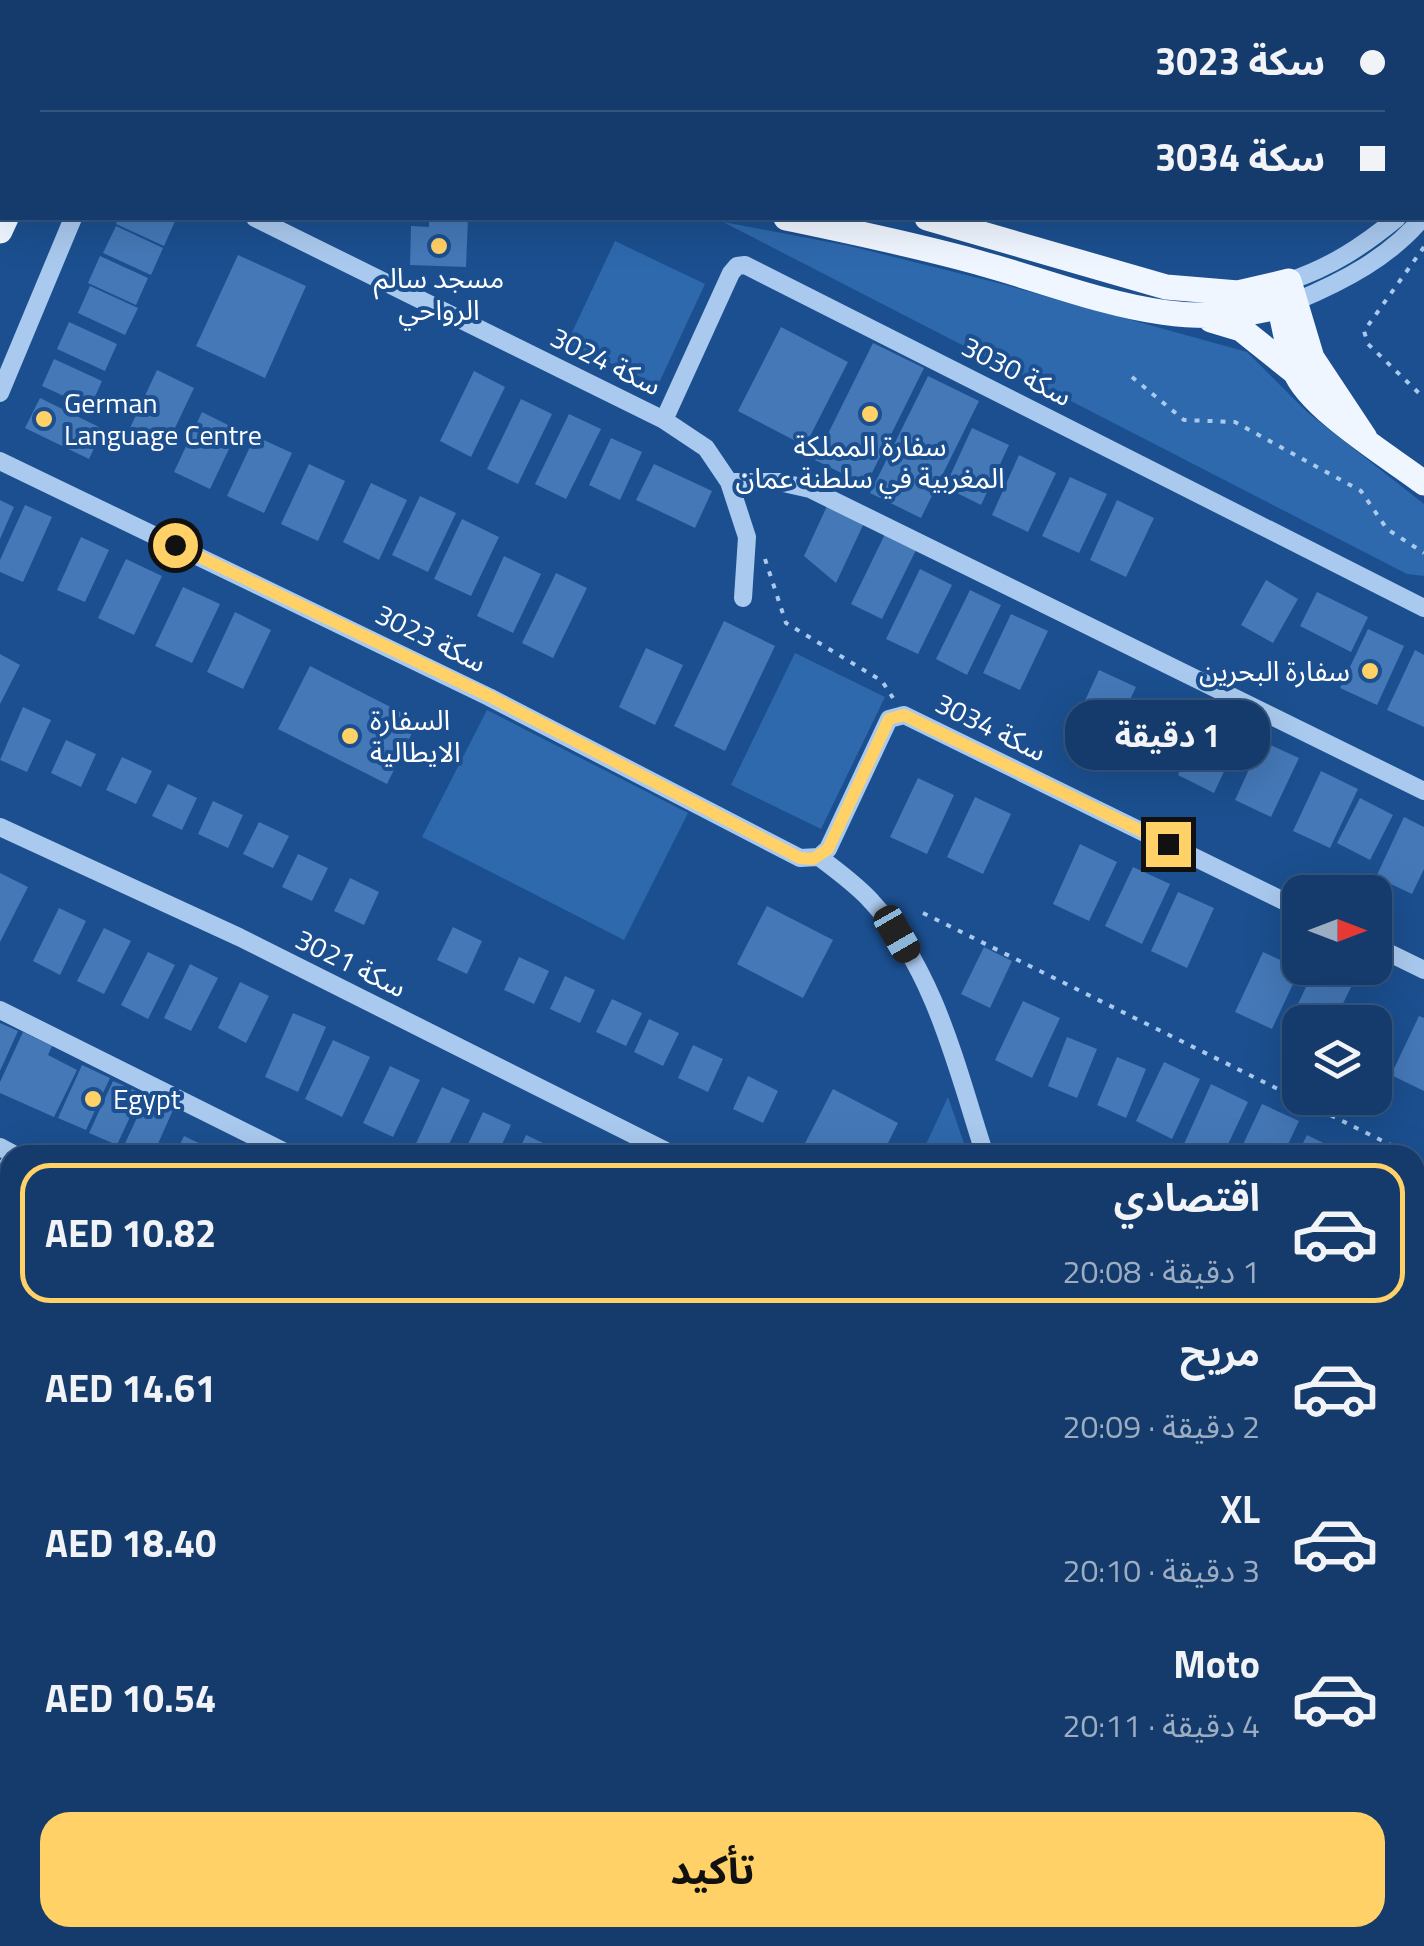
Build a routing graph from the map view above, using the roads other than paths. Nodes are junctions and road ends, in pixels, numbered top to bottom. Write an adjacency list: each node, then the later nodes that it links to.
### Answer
1 (73, 220): 10 (street)
2 (259, 220): 11 (street, سكة 3024)
3 (795, 220): 8 (main road)
4 (933, 220): 7 (main road)
5 (1394, 220): 7 (street)
6 (1420, 220): 7 (street)
7 (1284, 294): 8 (main road); 9 (main road); 12 (main road)
8 (1196, 316): 9 (main road)
9 (1296, 373): 12 (main road)
10 (0, 393)
11 (664, 420): 14 (street, سكة 3024); 17 (street, سكة 3030)
12 (1366, 438): 15 (main road)
13 (0, 461): 20 (street, سكة 3023)
14 (729, 482): 16 (street, سكة 3024); 18 (street)
15 (1424, 483)
16 (742, 598)
17 (1424, 608)
18 (1424, 792)
19 (0, 827): 26 (street, سكة 3021)
20 (825, 850): 21 (street, سكة 3034); 27 (street)
21 (1282, 900)
22 (1392, 954): 23 (street)
23 (1424, 970)
24 (0, 1010): 25 (street)
25 (272, 1145)
26 (654, 1145)
27 (982, 1145)

